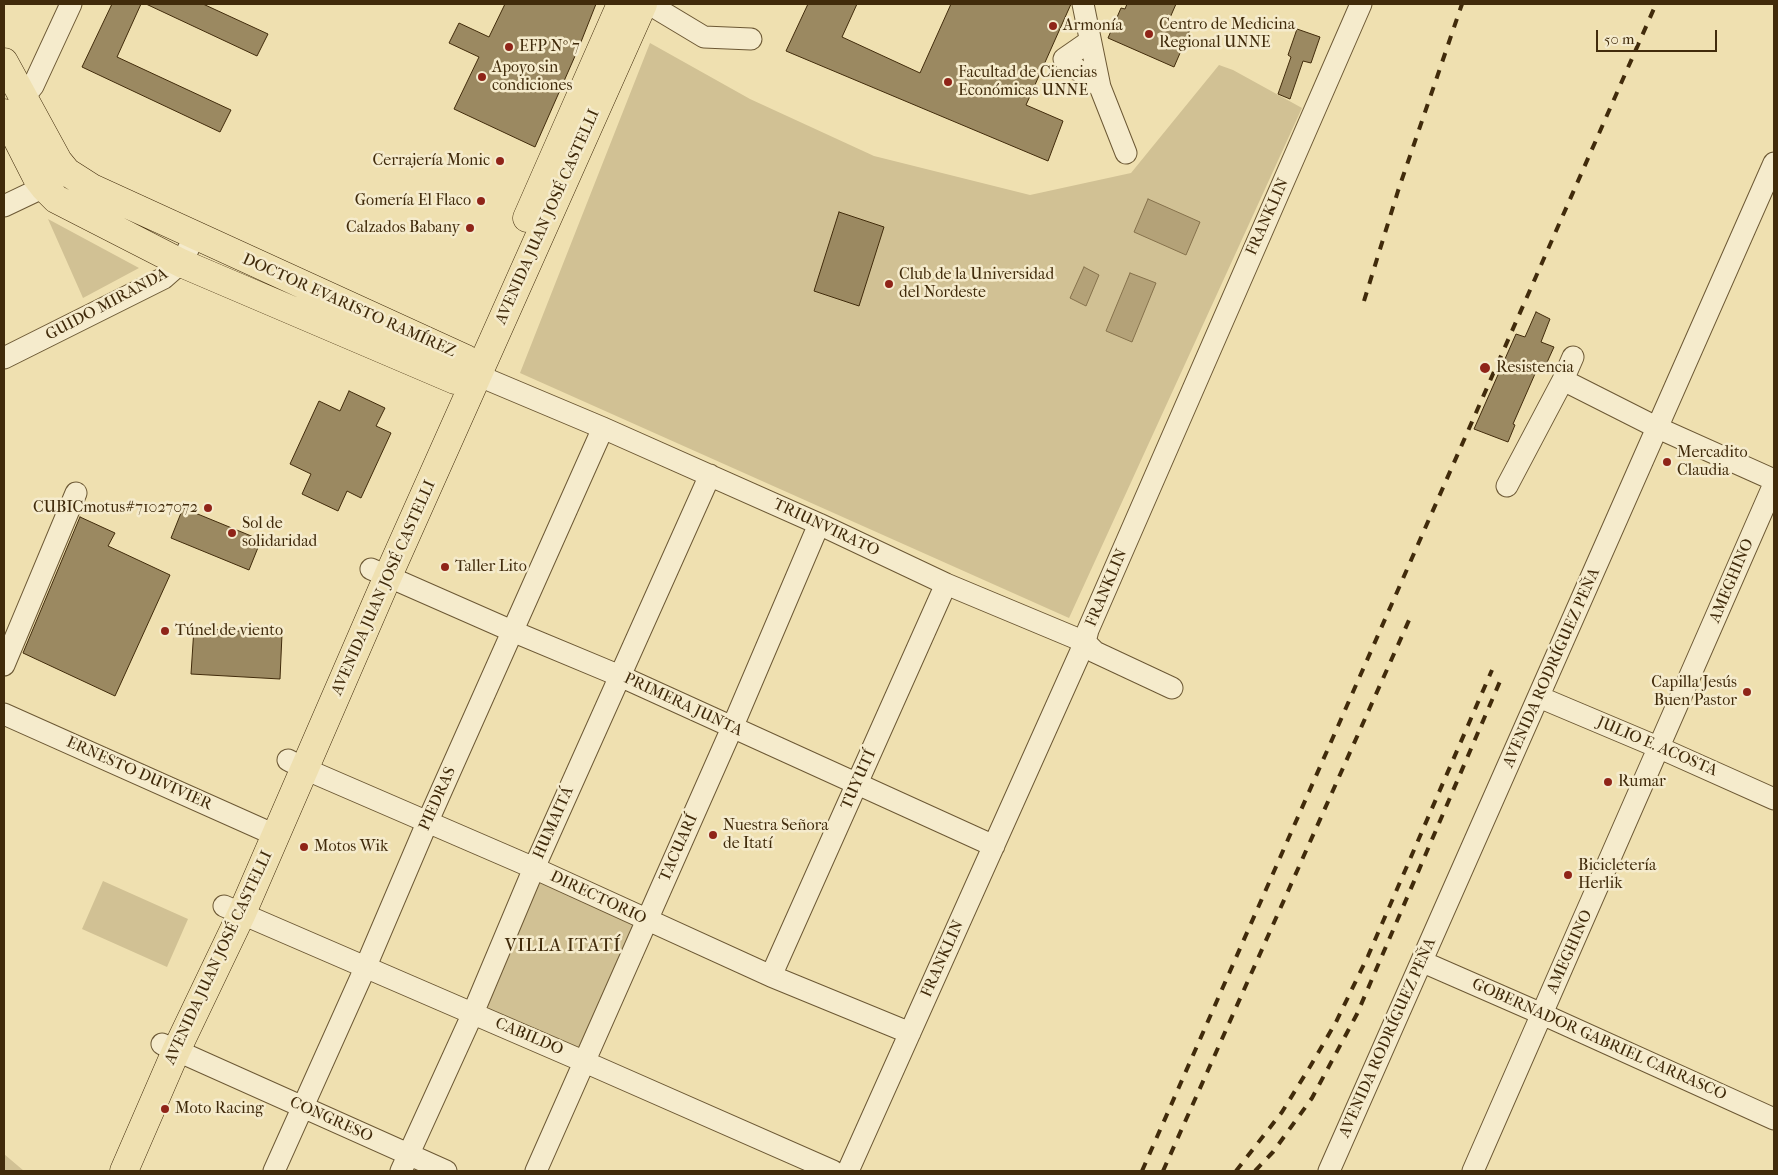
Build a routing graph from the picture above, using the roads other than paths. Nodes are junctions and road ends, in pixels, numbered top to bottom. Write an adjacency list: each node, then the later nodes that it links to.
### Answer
1 (71, 4): 11 (street)
2 (621, 4): 21 (main road, AVENIDA JUAN JOSÉ CASTELLI)
3 (643, 4): 21 (main road, AVENIDA JUAN JOSÉ CASTELLI)
4 (649, 4): 7 (street)
5 (1083, 4): 8 (street)
6 (1361, 4): 34 (street, FRANKLIN)
7 (751, 39)
8 (1090, 41): 10 (street); 10 (street)
9 (4, 64): 11 (main road, DOCTOR EVARISTO RAMÍREZ)
10 (1100, 87): 12 (street)
11 (13, 105): 14 (main road, DOCTOR EVARISTO RAMÍREZ); 15 (main road, DOCTOR EVARISTO RAMÍREZ)
12 (1126, 153)
13 (1774, 163): 24 (street, AVENIDA RODRÍGUEZ PEÑA)
14 (67, 172): 15 (street); 17 (main road, DOCTOR EVARISTO RAMÍREZ)
15 (44, 187): 16 (street); 18 (main road, DOCTOR EVARISTO RAMÍREZ)
16 (4, 206)
17 (195, 236): 18 (street, GUIDO MIRANDA); 21 (main road, DOCTOR EVARISTO RAMÍREZ)
18 (181, 263): 20 (street, GUIDO MIRANDA); 21 (main road, DOCTOR EVARISTO RAMÍREZ)
19 (1573, 357): 22 (street)
20 (4, 358)
21 (466, 372): 23 (street, TRIUNVIRATO); 31 (main road, AVENIDA JUAN JOSÉ CASTELLI)
22 (1563, 380): 24 (street); 28 (street)
23 (603, 428): 25 (street, TRIUNVIRATO); 33 (street, PIEDRAS)
24 (1658, 428): 26 (street); 38 (street, AVENIDA RODRÍGUEZ PEÑA)
25 (710, 475): 30 (street, TRIUNVIRATO); 36 (street, HUMAITÁ)
26 (1774, 480)
27 (1774, 484): 41 (street, AMEGHINO)
28 (1507, 486)
29 (76, 493): 35 (street)
30 (819, 524): 32 (street, TRIUNVIRATO); 40 (street, TACUARÍ)
31 (380, 572): 33 (street, PRIMERA JUNTA); 42 (main road, AVENIDA JUAN JOSÉ CASTELLI)
32 (946, 584): 34 (street, TRIUNVIRATO); 43 (street, TUYUTÍ)
33 (512, 631): 36 (street, PRIMERA JUNTA); 45 (street, PIEDRAS)
34 (1085, 642): 37 (street, TRIUNVIRATO); 47 (street, FRANKLIN)
35 (4, 665)
36 (620, 676): 40 (street, PRIMERA JUNTA); 48 (street, HUMAITÁ)
37 (1172, 688)
38 (1540, 697): 41 (street, JULIO E. ACOSTA); 51 (street, AVENIDA RODRÍGUEZ PEÑA)
39 (4, 714): 46 (street, ERNESTO DUVIVIER)
40 (732, 728): 43 (street, PRIMERA JUNTA); 50 (street, TACUARÍ)
41 (1660, 748): 44 (street, JULIO E. ACOSTA); 55 (street, AMEGHINO)
42 (297, 764): 45 (street, DIRECTORIO); 46 (main road, AVENIDA JUAN JOSÉ CASTELLI)
43 (857, 784): 47 (street, PRIMERA JUNTA); 53 (street, TUYUTÍ)
44 (1774, 799)
45 (427, 822): 48 (street, DIRECTORIO); 52 (street, PIEDRAS)
46 (266, 831): 49 (main road, AVENIDA JUAN JOSÉ CASTELLI)
47 (994, 846): 56 (street, FRANKLIN)
48 (534, 868): 50 (street, DIRECTORIO); 54 (street, HUMAITÁ)
49 (233, 909): 52 (street, CABILDO); 57 (main road, AVENIDA JUAN JOSÉ CASTELLI)
50 (647, 920): 53 (street, DIRECTORIO); 58 (street, TACUARÍ)
51 (1423, 962): 55 (street, GOBERNADOR GABRIEL CARRASCO); 69 (street, AVENIDA RODRÍGUEZ PEÑA)
52 (366, 966): 54 (street, CABILDO); 59 (street, PIEDRAS)
53 (771, 976): 56 (street, DIRECTORIO)
54 (472, 1013): 58 (street, CABILDO); 61 (street, HUMAITÁ)
55 (1542, 1014): 60 (street, GOBERNADOR GABRIEL CARRASCO); 70 (street, AMEGHINO)
56 (910, 1033): 68 (street, FRANKLIN)
57 (169, 1048): 59 (street, CONGRESO); 62 (main road, AVENIDA JUAN JOSÉ CASTELLI); 63 (main road, AVENIDA JUAN JOSÉ CASTELLI)
58 (585, 1062): 66 (street, TACUARÍ); 67 (street, CABILDO)
59 (303, 1108): 61 (street, CONGRESO); 64 (street, PIEDRAS)
60 (1774, 1119)
61 (405, 1163): 65 (street, CONGRESO)
62 (104, 1171)
63 (124, 1171)
64 (274, 1171)
65 (446, 1171)
66 (536, 1171)
67 (833, 1171)
68 (848, 1171)
69 (1329, 1171)
70 (1473, 1171)

